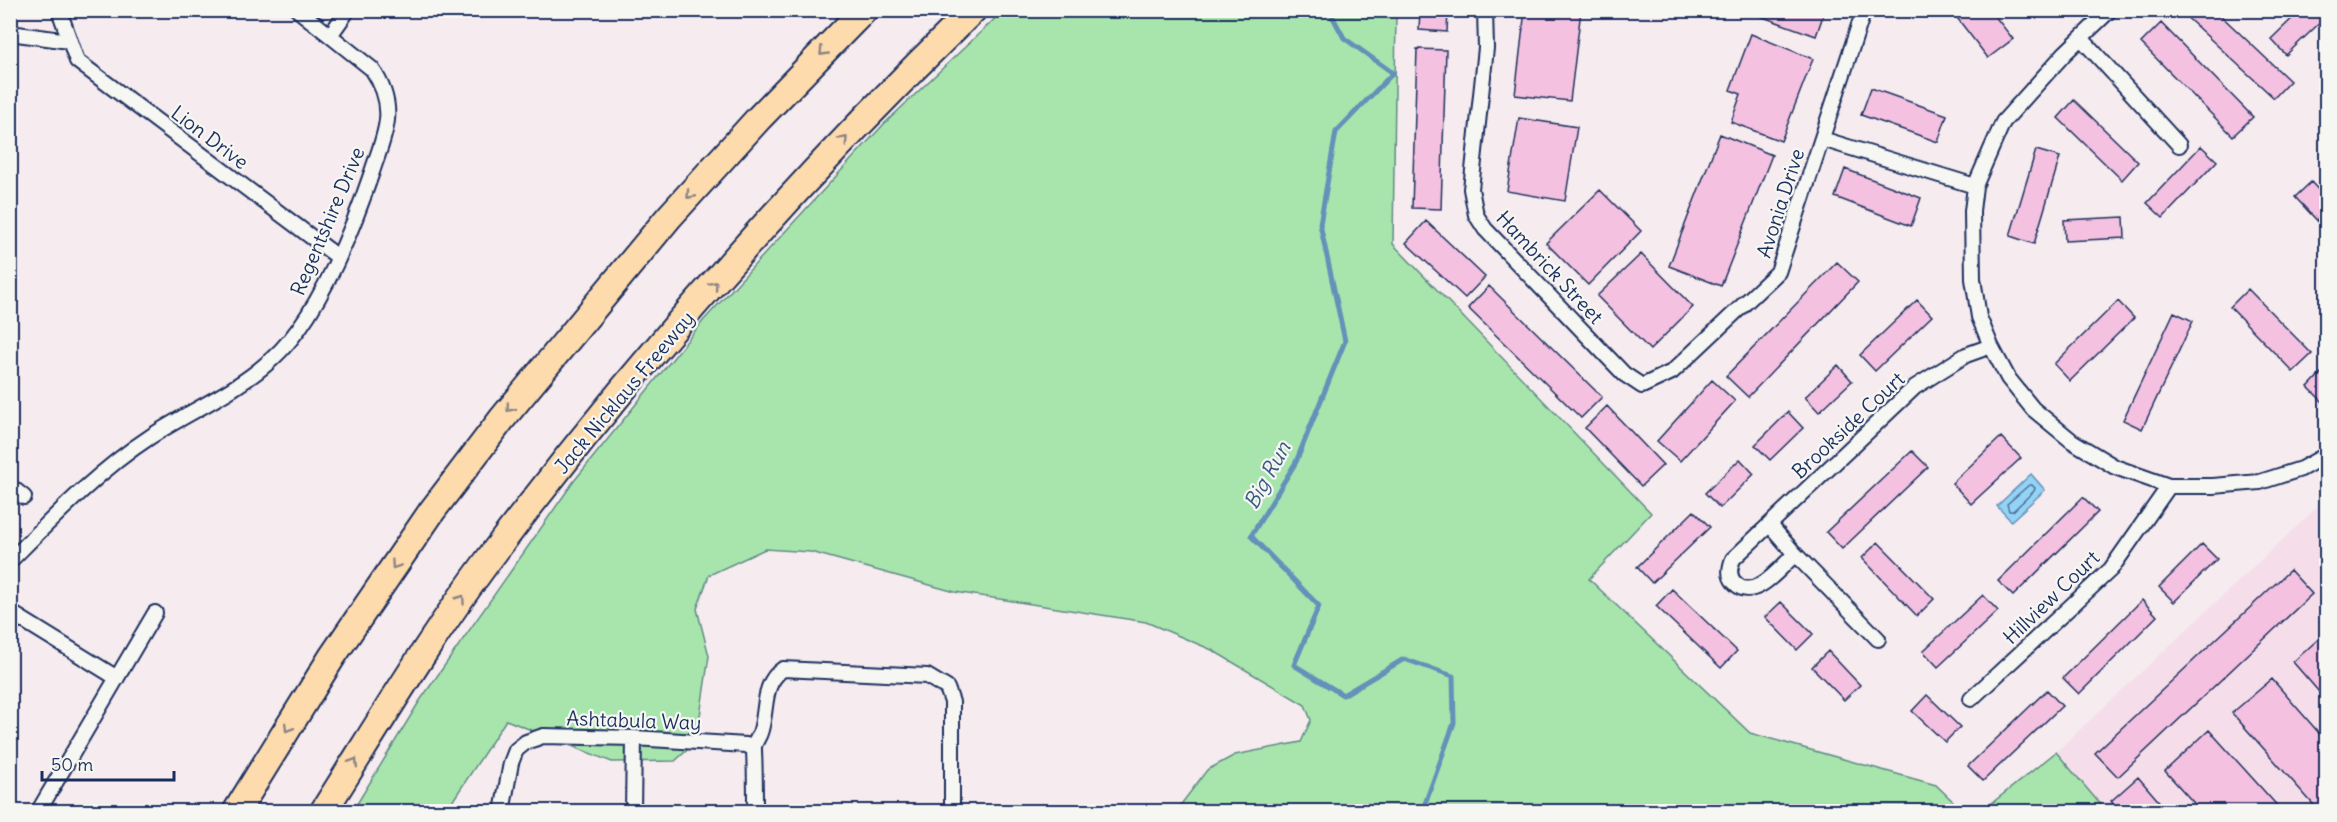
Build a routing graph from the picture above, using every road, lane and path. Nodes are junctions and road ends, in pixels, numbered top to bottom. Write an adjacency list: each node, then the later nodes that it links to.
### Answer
1 (59, 10): 12 (street, Lion Drive)
2 (298, 10): 10 (street, Regentshire Drive)
3 (348, 10): 10 (street)
4 (864, 10): 34 (highway, one-way to 34)
5 (973, 10): 35 (highway, Jack Nicklaus Freeway, one-way to 5)
6 (1485, 10): 18 (street, Hambrick Street)
7 (1864, 10): 13 (street, Avonia Drive)
8 (2110, 10): 11 (street)
9 (10, 33): 12 (street)
10 (331, 34): 16 (street, Regentshire Drive)
11 (2080, 38): 14 (street); 15 (street)
12 (69, 41): 16 (street, Lion Drive)
13 (1822, 139): 15 (street); 18 (street, Avonia Drive)
14 (2179, 145)
15 (1975, 186): 17 (street)
16 (338, 257): 25 (street, Regentshire Drive)
17 (1991, 346): 21 (street); 23 (street, Brookside Court)
18 (1642, 386)
19 (2326, 455): 21 (street)
20 (10, 486): 22 (street)
21 (2169, 486): 30 (street, Hillview Court)
22 (24, 497)
23 (1770, 525): 24 (street); 24 (street, Brookside Court)
24 (1795, 554): 28 (street)
25 (10, 561)
26 (10, 612): 29 (street)
27 (155, 613): 29 (street)
28 (1878, 639)
29 (117, 678): 33 (street)
30 (1971, 699)
31 (634, 738): 32 (street, Ashtabula Way); 36 (street, Ashtabula Way); 37 (street)
32 (753, 748): 38 (street); 39 (street)
33 (38, 812)
34 (237, 812)
35 (323, 812)
36 (502, 812)
37 (633, 812)
38 (755, 812)
39 (952, 812)

